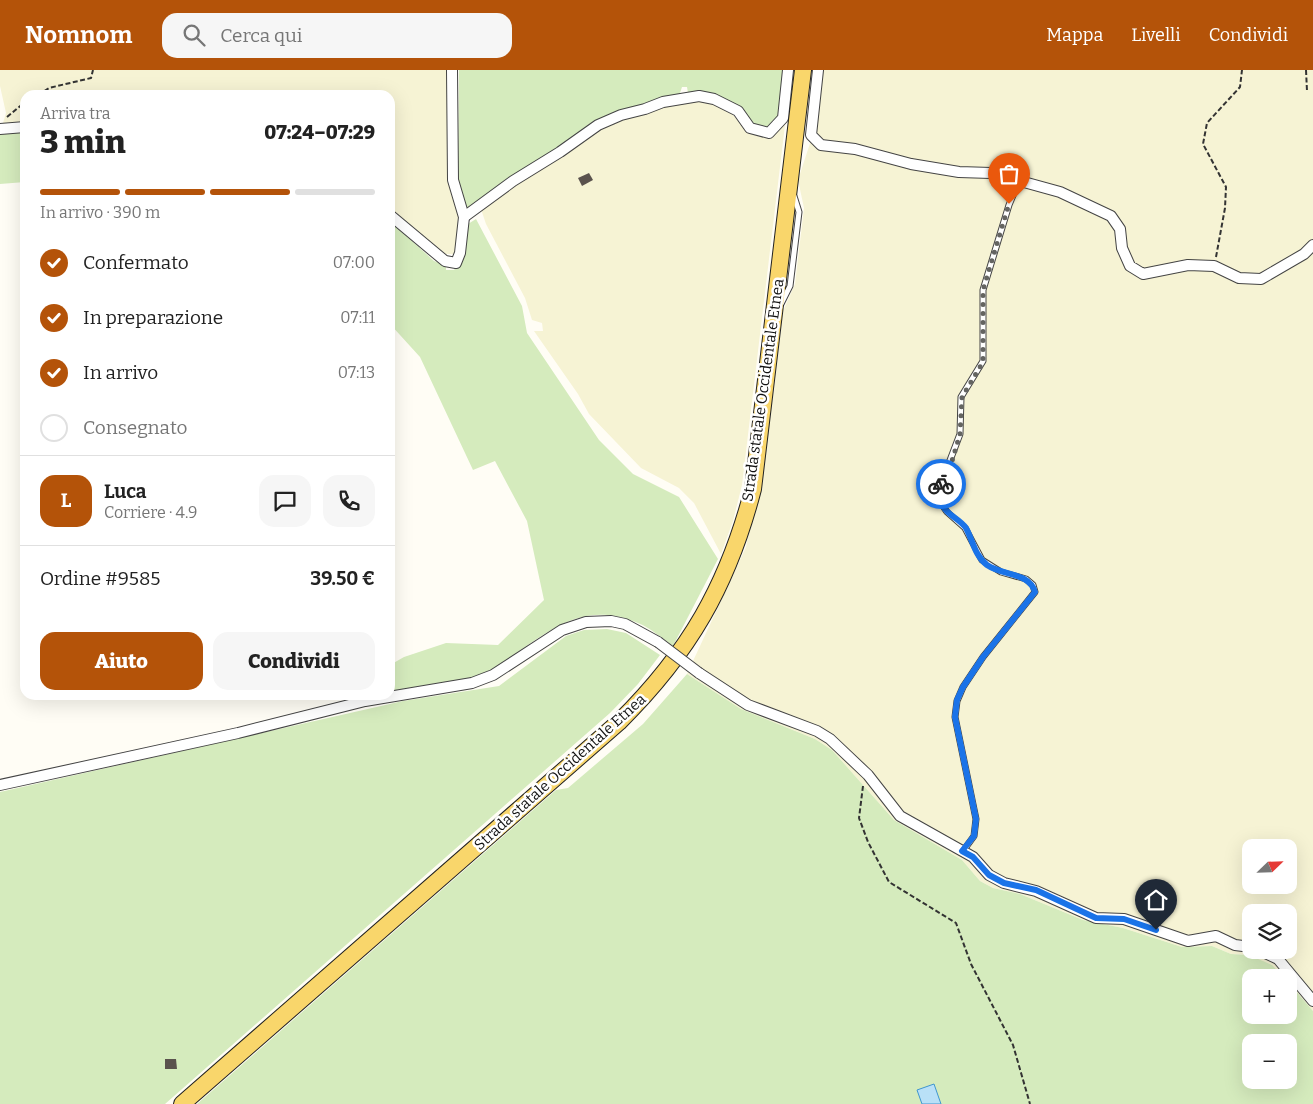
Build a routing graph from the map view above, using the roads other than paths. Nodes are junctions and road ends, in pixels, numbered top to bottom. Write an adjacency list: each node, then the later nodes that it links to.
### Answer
1 (452, 70): 8 (street)
2 (788, 70): 8 (street)
3 (803, 70): 18 (main road, Strada statale Occidentale Etnea)
4 (818, 70): 7 (street)
5 (20, 127): 6 (street)
6 (0, 129)
7 (1019, 180): 10 (street); 14 (lane)
8 (464, 217): 9 (street)
9 (395, 220)
10 (1313, 245)
11 (395, 696): 14 (street, bridge)
12 (371, 700): 13 (street, bridge)
13 (0, 785)
14 (962, 851): 15 (street)
15 (1242, 947)
16 (1278, 959): 17 (street)
17 (1313, 1002)
18 (182, 1104)

